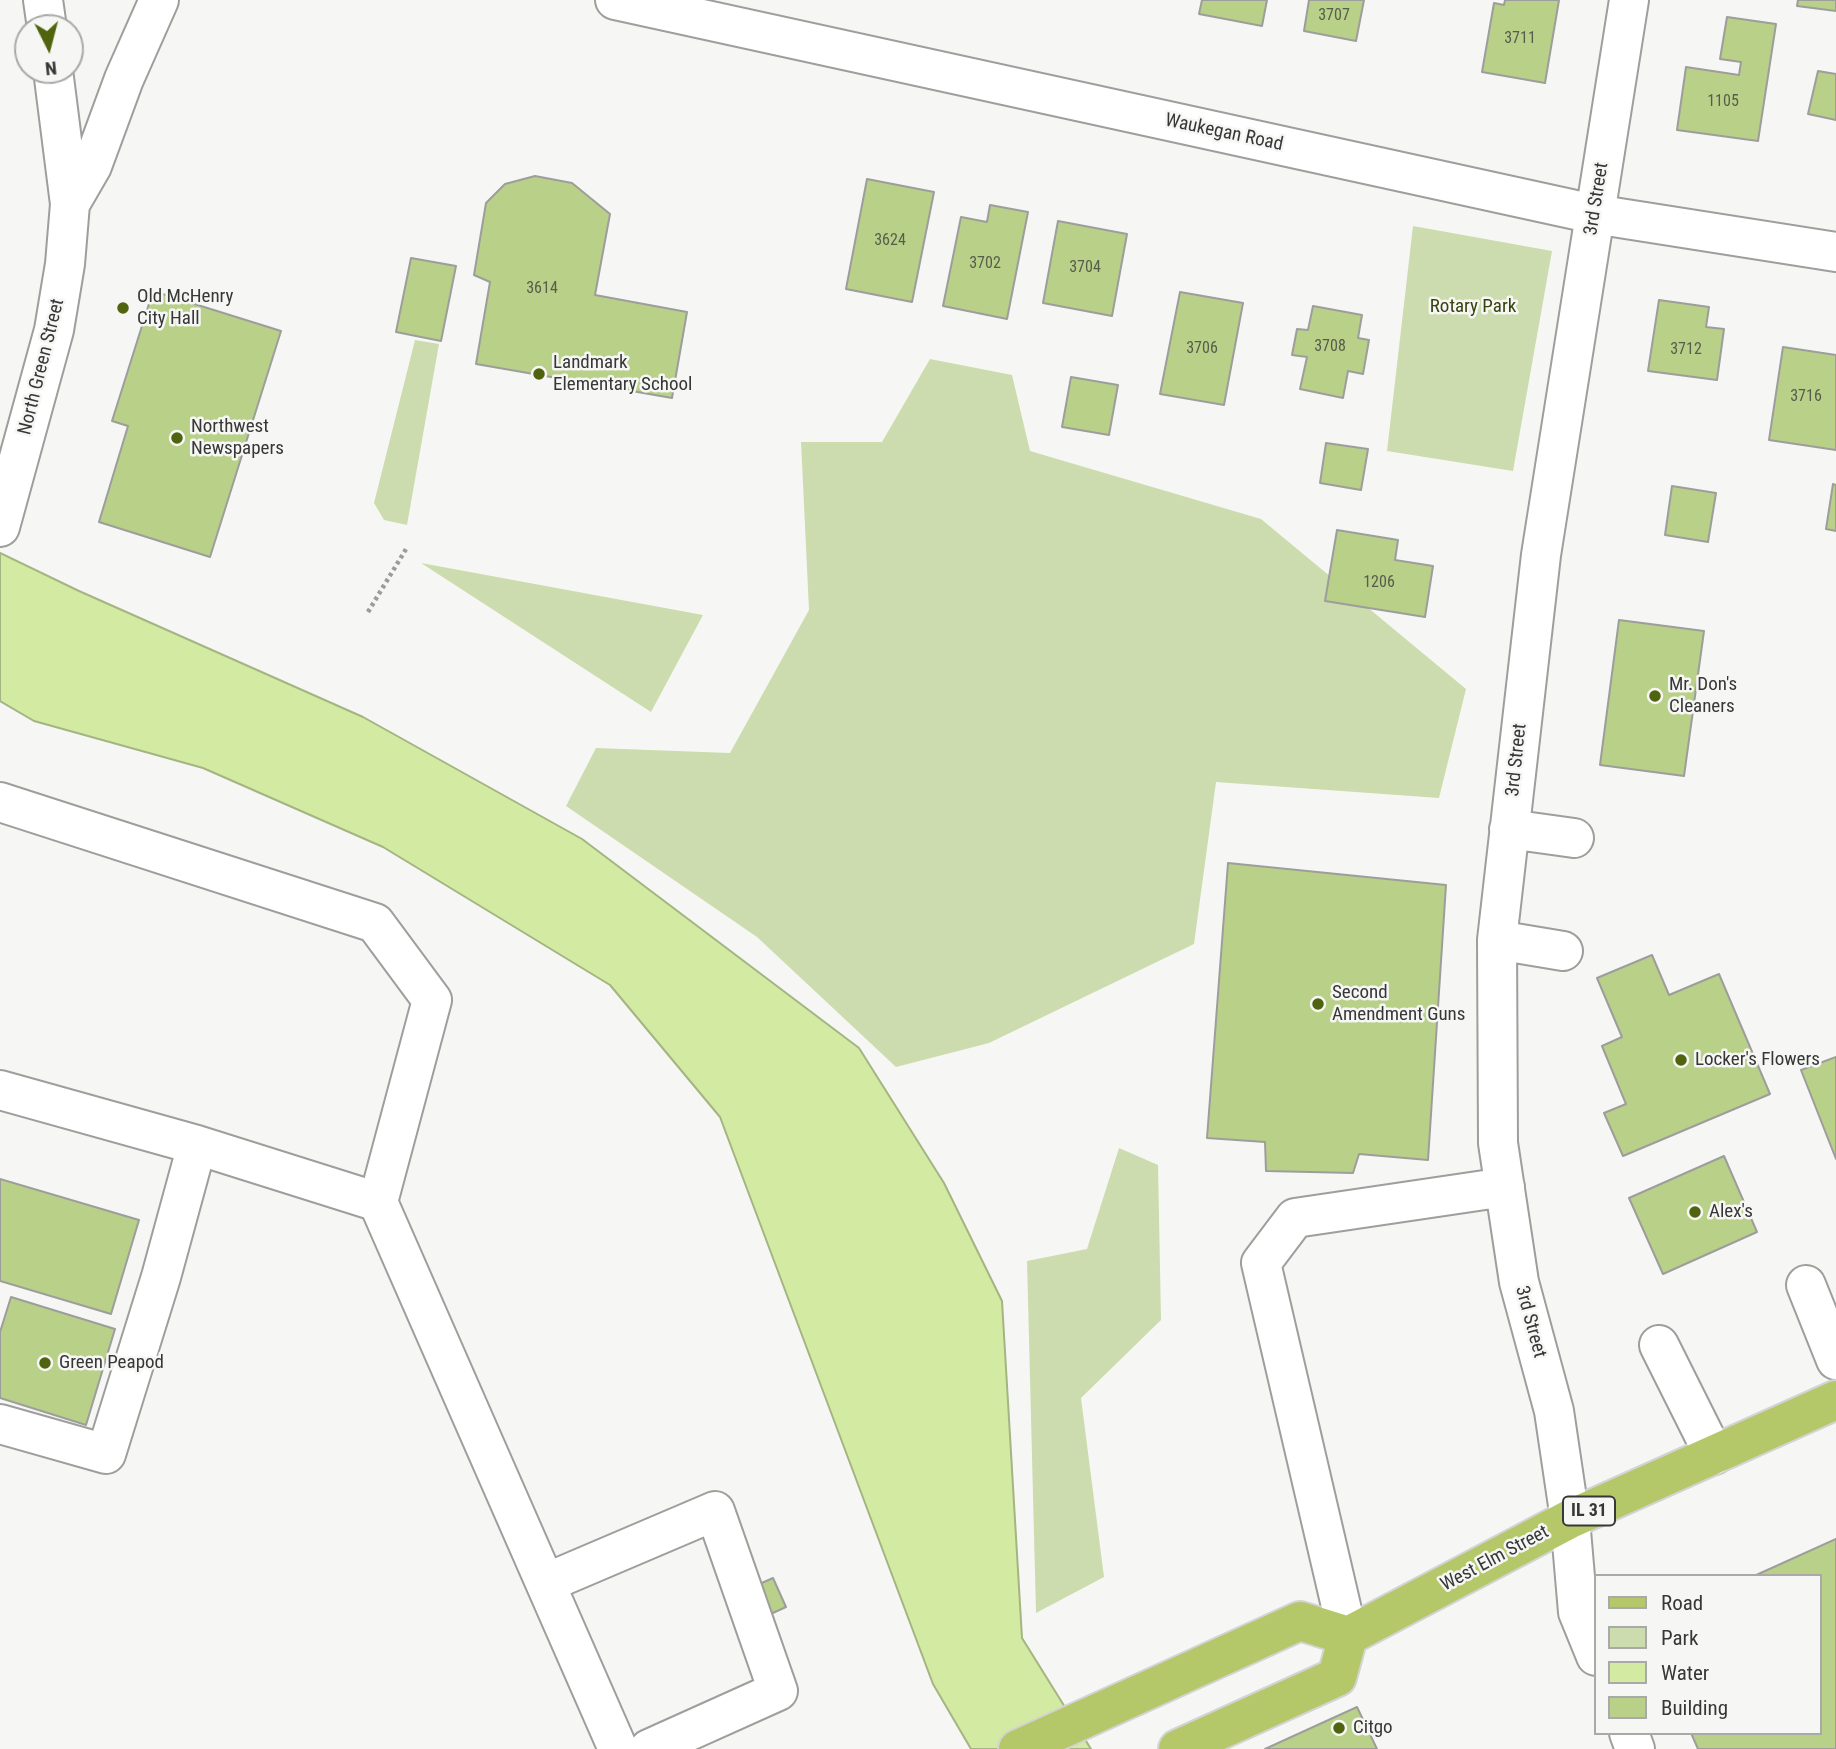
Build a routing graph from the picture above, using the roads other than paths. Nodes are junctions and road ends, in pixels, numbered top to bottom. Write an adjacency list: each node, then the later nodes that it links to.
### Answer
1 (159, 0): 5 (street, North Green Street)
2 (615, 0): 6 (street, Waukegan Road)
3 (1629, 0): 6 (street, 3rd Street)
4 (54, 84): 5 (street, North Green Street)
5 (70, 204): 8 (street, North Green Street)
6 (1594, 214): 7 (street, Waukegan Road); 10 (street, 3rd Street)
7 (1836, 252)
8 (0, 527)
9 (0, 802): 17 (street)
10 (1509, 829): 11 (street); 12 (street, 3rd Street)
11 (1574, 838)
12 (1497, 940): 13 (street); 16 (street, 3rd Street)
13 (1563, 951)
14 (0, 1090): 15 (street)
15 (197, 1145): 17 (street); 22 (street)
16 (1504, 1187): 24 (street, 3rd Street); 26 (street)
17 (379, 1202): 25 (street)
18 (1806, 1285): 20 (street)
19 (1658, 1345): 23 (street)
20 (1836, 1360)
21 (1835, 1402): 23 (main road, West Elm Street / IL 31)
22 (0, 1424)
23 (1714, 1455): 24 (main road, West Elm Street / IL 31)
24 (1570, 1519): 26 (main road, West Elm Street / IL 31); 27 (street, 3rd Street)
25 (546, 1583): 28 (street); 29 (street)
26 (1348, 1636): 30 (main road); 31 (main road)
27 (1594, 1651)
28 (618, 1749)
29 (649, 1749)
30 (1018, 1749)
31 (1178, 1749)

